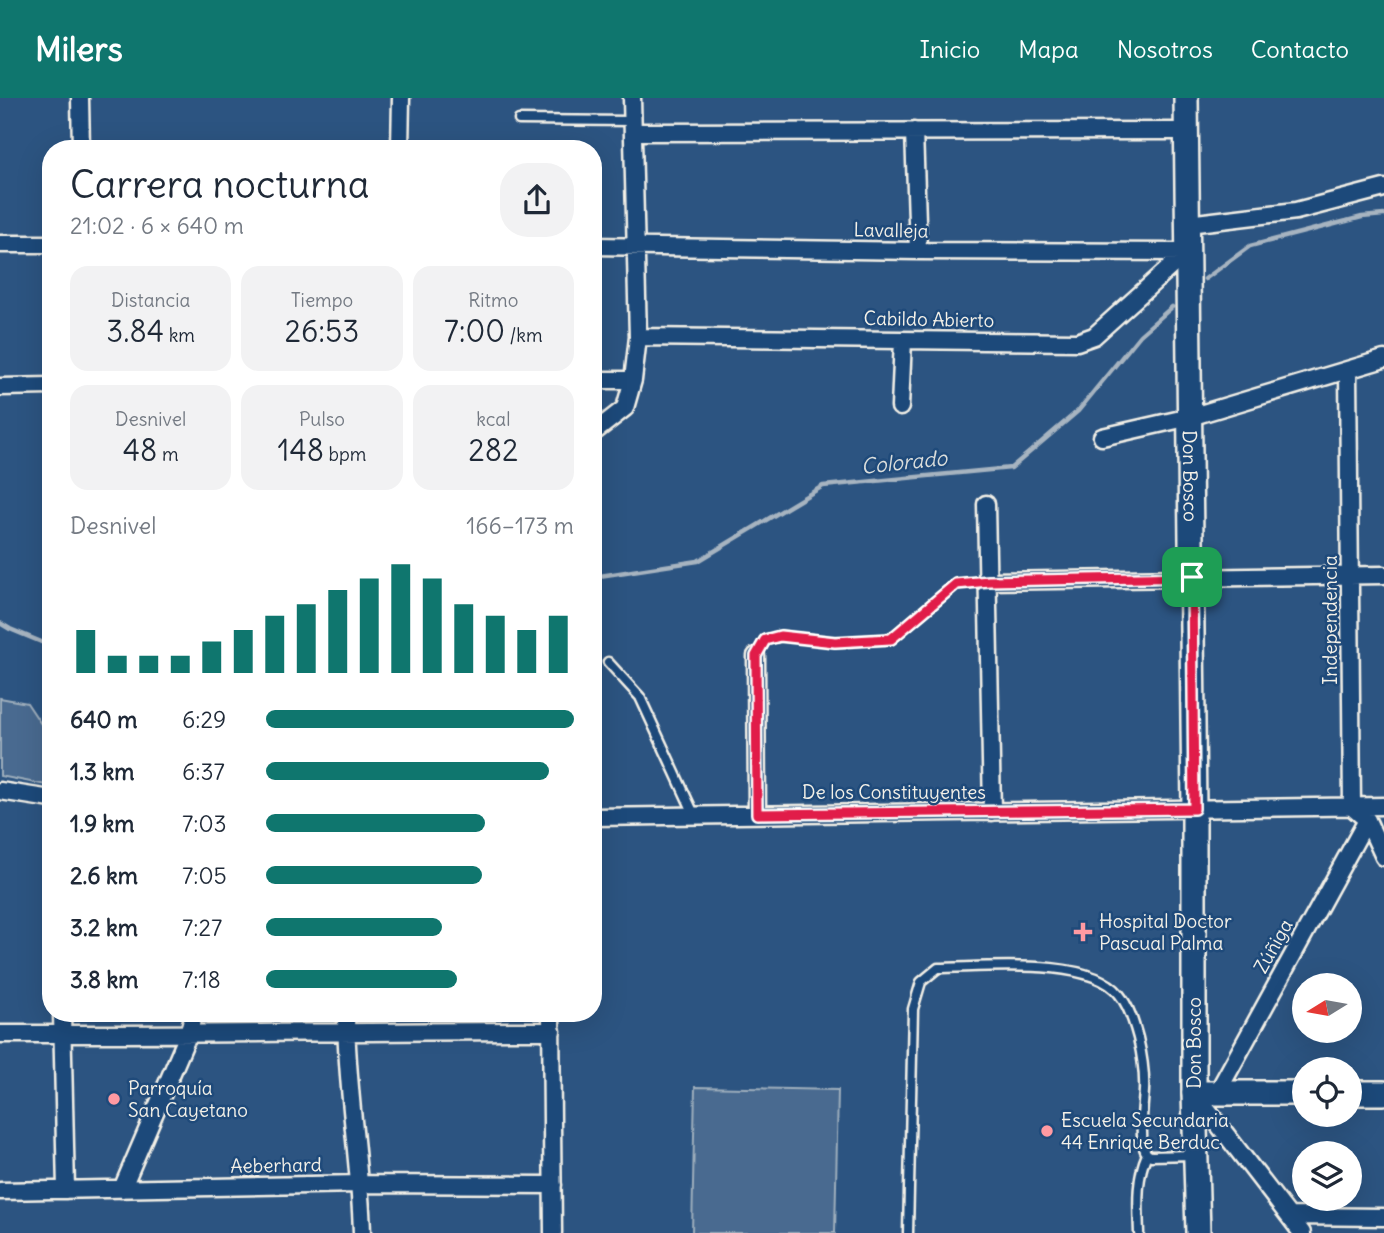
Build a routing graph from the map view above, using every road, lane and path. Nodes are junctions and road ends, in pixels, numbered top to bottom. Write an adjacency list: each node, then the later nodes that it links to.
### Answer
1 (80, 98): 9 (street)
2 (401, 98): 10 (street)
3 (632, 98): 6 (street)
4 (1185, 98): 8 (main road, Don Bosco)
5 (519, 120): 6 (lane)
6 (633, 127): 7 (street); 16 (street)
7 (914, 131): 8 (street); 17 (street)
8 (1186, 131): 12 (main road, Don Bosco)
9 (81, 140)
10 (400, 140)
11 (1384, 188): 12 (street)
12 (1188, 224): 18 (main road, Don Bosco)
13 (0, 244): 14 (street)
14 (42, 244)
15 (602, 246): 16 (street, Lavalleja)
16 (636, 246): 17 (street, Lavalleja); 19 (street)
17 (918, 251): 18 (street, Lavalleja)
18 (1187, 252): 20 (street, Cabildo Abierto); 28 (main road, Don Bosco)
19 (638, 337): 20 (street, Cabildo Abierto); 24 (street)
20 (903, 340): 27 (street)
21 (1384, 359): 22 (street)
22 (1348, 371): 28 (street); 33 (street, Independencia)
23 (602, 380): 24 (street)
24 (633, 380): 29 (street)
25 (42, 386): 26 (street)
26 (0, 387)
27 (900, 407)
28 (1190, 417): 30 (street); 34 (main road, Don Bosco)
29 (602, 426)
30 (1102, 437)
31 (986, 504): 35 (street)
32 (1384, 575): 33 (street)
33 (1350, 576): 34 (street); 41 (street, Independencia)
34 (1192, 577): 35 (street); 42 (main road, Don Bosco)
35 (989, 581): 36 (lane); 43 (street)
36 (756, 656): 45 (street)
37 (608, 662): 44 (lane)
38 (0, 791): 39 (street)
39 (42, 798)
40 (1384, 806): 41 (street, De los Constituyentes)
41 (1352, 807): 42 (street, De los Constituyentes); 47 (street)
42 (1194, 809): 43 (street, De los Constituyentes); 58 (main road, Don Bosco)
43 (992, 812): 45 (street, De los Constituyentes)
44 (694, 814): 45 (street, De los Constituyentes); 46 (street, De los Constituyentes)
45 (757, 814)
46 (602, 817)
47 (1367, 820): 48 (street); 58 (street, Zúñiga)
48 (1384, 858)
49 (62, 1022): 56 (street)
50 (192, 1022): 57 (street)
51 (346, 1022): 53 (street)
52 (552, 1022): 54 (street)
53 (346, 1031): 54 (street); 57 (street); 64 (street)
54 (552, 1031): 65 (street)
55 (0, 1034): 56 (street)
56 (62, 1034): 57 (street); 67 (street)
57 (188, 1035): 66 (street)
58 (1206, 1093): 59 (main road); 63 (main road, Don Bosco); 69 (street)
59 (1292, 1093)
60 (1362, 1093): 61 (main road)
61 (1384, 1093)
62 (1147, 1154): 63 (lane); 73 (lane); 74 (lane)
63 (1196, 1155): 75 (main road, Don Bosco)
64 (361, 1184): 65 (street, Aeberhard); 66 (street, Aeberhard); 71 (street)
65 (552, 1185): 72 (street)
66 (122, 1189): 67 (street, Aeberhard)
67 (65, 1190): 68 (street, Aeberhard)
68 (0, 1191)
69 (1290, 1216): 70 (street); 76 (street)
70 (1384, 1217)
71 (362, 1233)
72 (553, 1233)
73 (908, 1233)
74 (1139, 1233)
75 (1198, 1233)
76 (1302, 1233)

